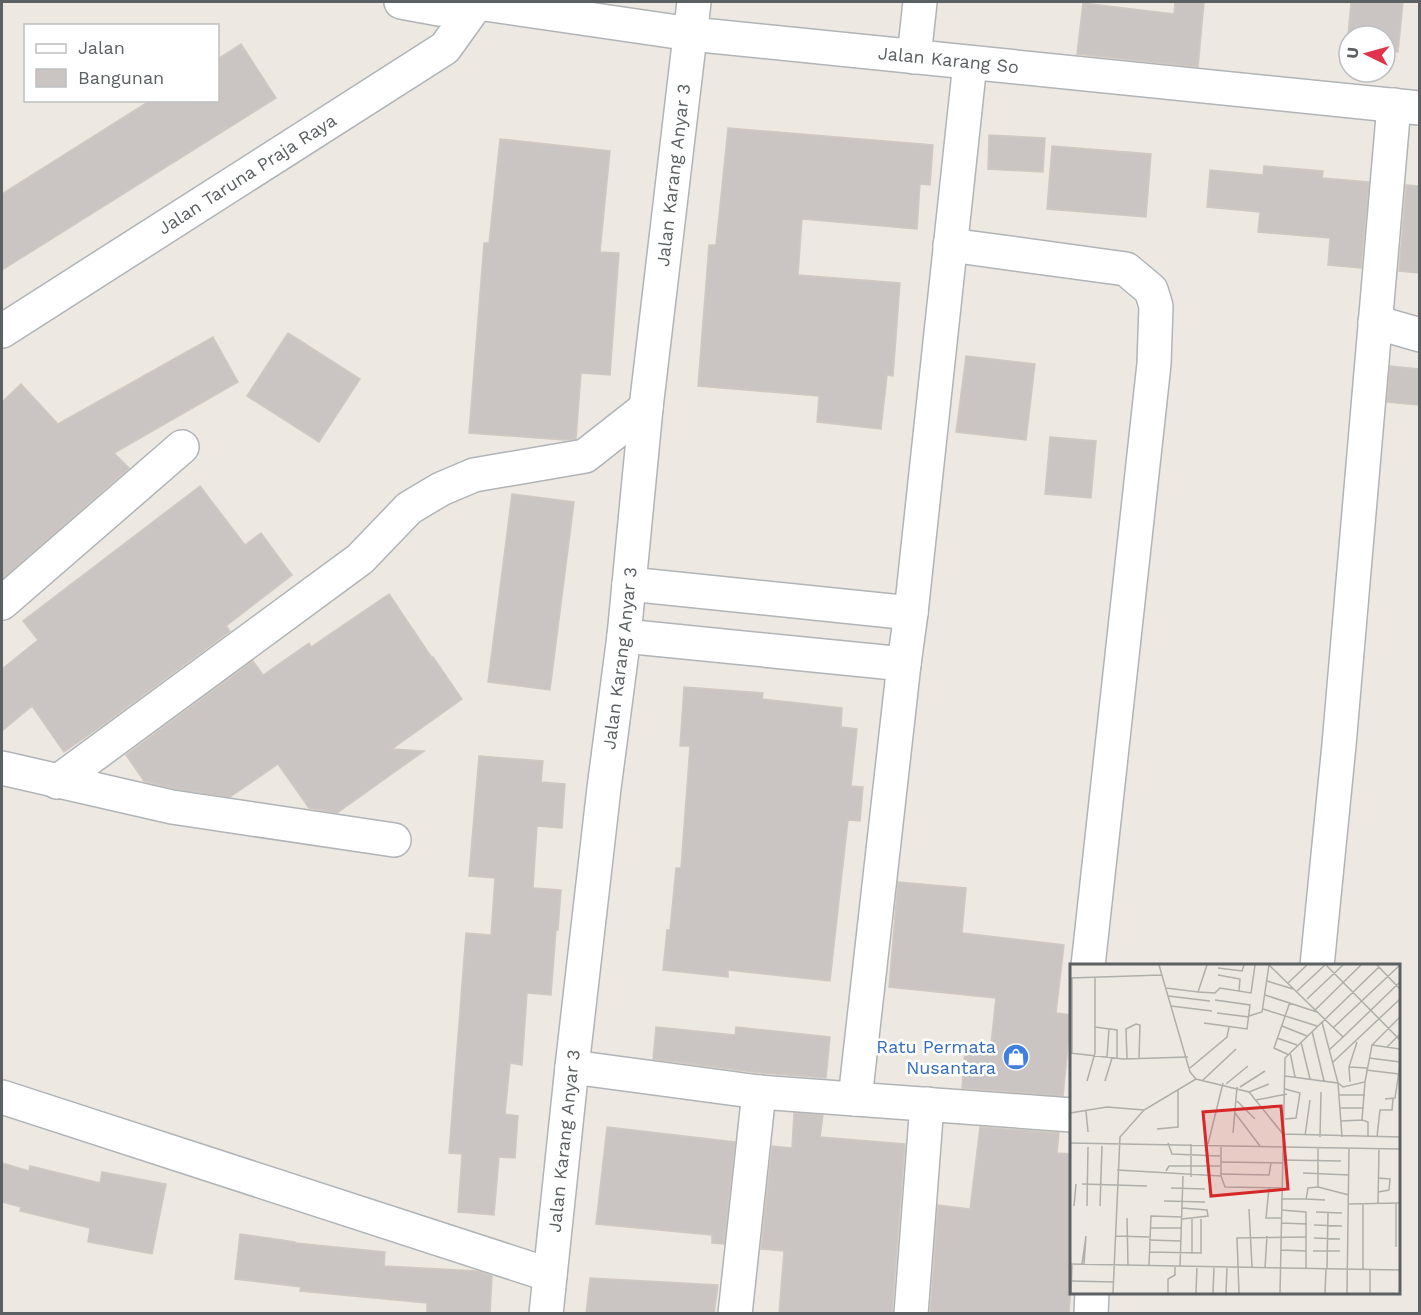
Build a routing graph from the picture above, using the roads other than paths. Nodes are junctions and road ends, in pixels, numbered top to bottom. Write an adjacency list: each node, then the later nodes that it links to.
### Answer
1 (401, 2): 2 (street, Jalan Karang So)
2 (477, 2): 5 (street, Jalan Karang So); 11 (street, Jalan Taruna Praja Raya)
3 (694, 2): 5 (street, Jalan Karang Anyar 3)
4 (920, 2): 6 (street)
5 (691, 34): 6 (street, Jalan Karang So); 13 (street, Jalan Karang Anyar 3)
6 (914, 57): 7 (street, Jalan Karang So)
7 (970, 63): 8 (street, Jalan Karang So); 9 (street)
8 (1407, 107): 10 (street)
9 (950, 245): 17 (street); 23 (street)
10 (1375, 322): 12 (street); 24 (street)
11 (2, 331)
12 (1419, 335)
13 (646, 408): 15 (street, Jalan Karang Anyar 3); 21 (street)
14 (182, 447): 16 (street)
15 (629, 584): 17 (street); 18 (street, Jalan Karang Anyar 3)
16 (2, 603)
17 (911, 613): 19 (street)
18 (624, 636): 19 (street); 25 (street, Jalan Karang Anyar 3)
19 (904, 664): 28 (street)
20 (2, 768): 21 (street)
21 (57, 782): 22 (street)
22 (394, 840)
23 (1089, 964)
24 (1317, 964)
25 (572, 1067): 26 (street); 31 (street, Jalan Karang Anyar 3)
26 (759, 1092): 28 (street); 34 (street)
27 (2, 1097): 31 (street)
28 (855, 1099): 29 (street)
29 (927, 1104): 30 (street); 35 (street)
30 (1070, 1115)
31 (550, 1275): 33 (street, Jalan Karang Anyar 3)
32 (1092, 1294): 36 (street)
33 (546, 1314)
34 (735, 1314)
35 (911, 1314)
36 (1090, 1314)

